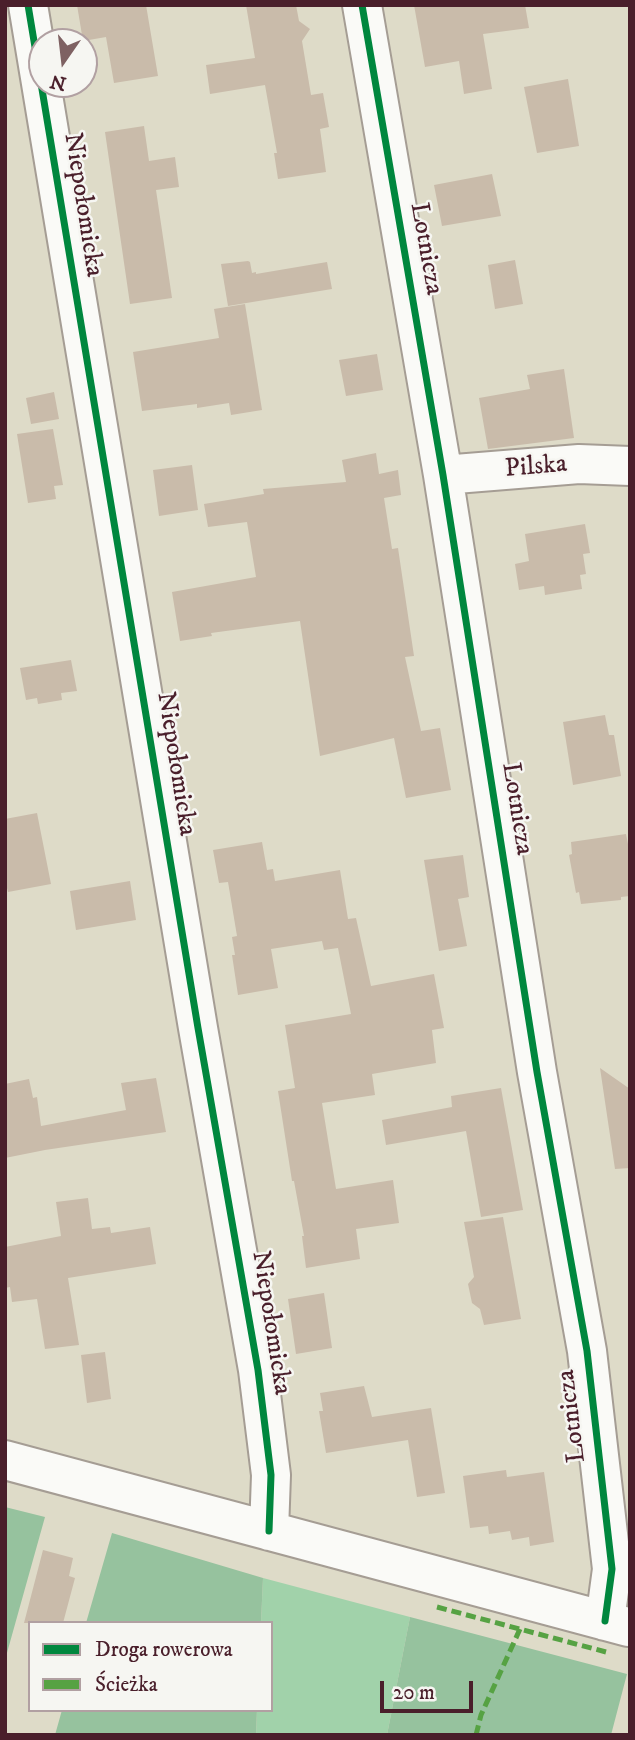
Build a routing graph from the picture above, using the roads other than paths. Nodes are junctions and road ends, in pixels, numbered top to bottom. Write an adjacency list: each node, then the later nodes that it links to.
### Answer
1 (28, 5): 6 (street, Niepołomicka)
2 (362, 5): 4 (street, Lotnicza)
3 (630, 466): 4 (street, Pilska)
4 (443, 475): 7 (street, Lotnicza)
5 (5, 1460): 6 (street)
6 (269, 1531): 7 (street)
7 (617, 1624)

